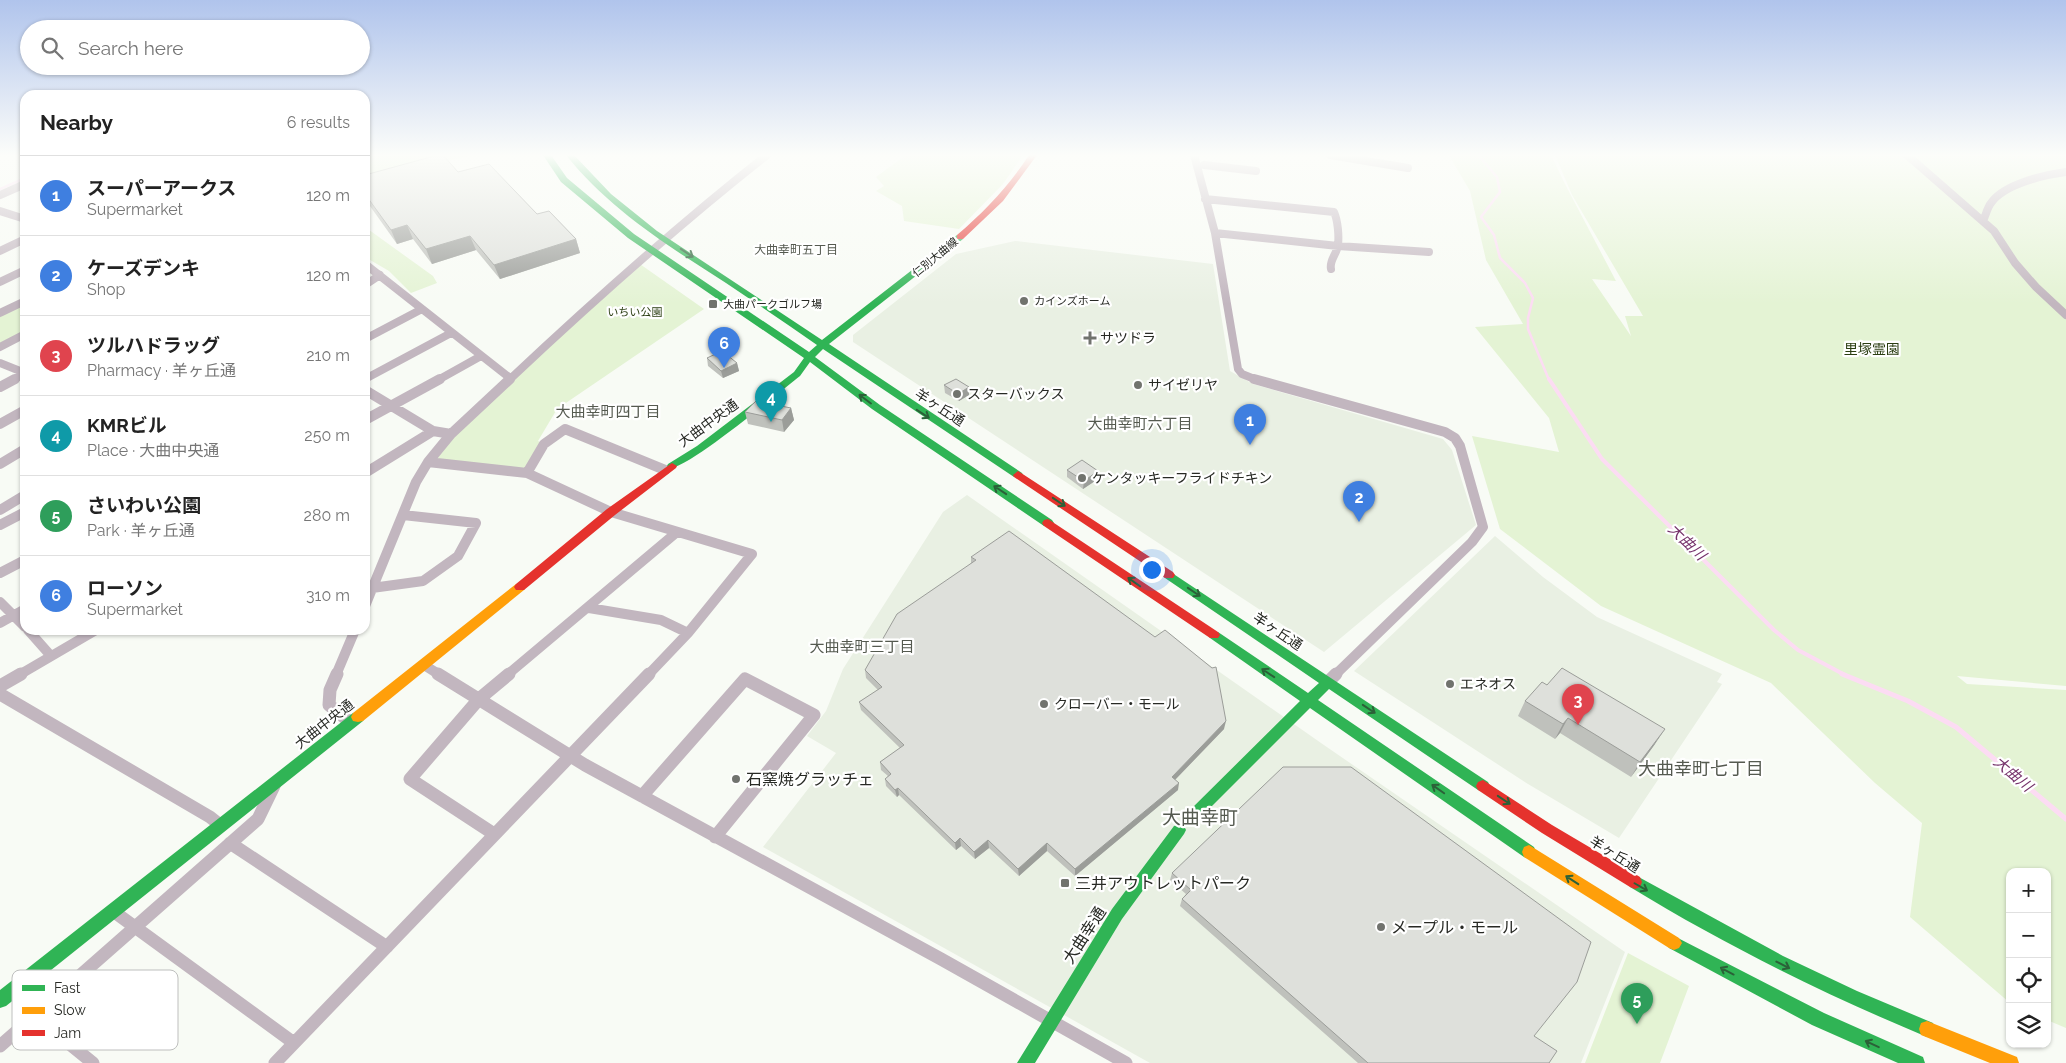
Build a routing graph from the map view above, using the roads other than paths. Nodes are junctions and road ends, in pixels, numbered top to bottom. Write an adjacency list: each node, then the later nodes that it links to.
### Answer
1 (592, 205): 17 (main road)
2 (620, 205): 13 (main road, 羊ヶ丘通)
3 (706, 205): 13 (street)
4 (995, 205): 32 (main road, 仁別大曲線)
5 (1207, 205): 12 (street)
6 (1267, 205): 15 (street)
7 (1964, 205): 11 (street)
8 (1990, 205): 11 (street)
9 (0, 211): 10 (street)
10 (20, 217)
11 (1983, 221): 28 (street)
12 (1215, 233): 15 (street); 78 (street)
13 (666, 239): 17 (street); 32 (main road, 羊ヶ丘通, one-way to 32)
14 (20, 241): 16 (street)
15 (1338, 246): 18 (street); 20 (street)
16 (0, 251)
17 (652, 251): 35 (main road); 40 (street)
18 (1429, 252)
19 (370, 268): 22 (street)
20 (1331, 269)
21 (20, 272): 23 (street)
22 (380, 275): 24 (street); 26 (street)
23 (0, 282)
24 (370, 282)
25 (20, 303): 27 (street)
26 (422, 310): 29 (street); 30 (street)
27 (0, 313)
28 (2066, 315)
29 (451, 333): 34 (street); 39 (street)
30 (370, 336)
31 (20, 337): 33 (street)
32 (823, 345): 35 (main road, 大曲中央通); 78 (main road, 羊ヶ丘通, one-way to 78)
33 (0, 347)
34 (481, 356): 40 (street); 43 (street)
35 (810, 357): 53 (main road, 大曲中央通); 82 (main road, one-way to 35)
36 (0, 363): 37 (street)
37 (20, 370)
38 (20, 374): 41 (street)
39 (370, 376)
40 (510, 378): 48 (street)
41 (0, 387)
42 (370, 393): 43 (street)
43 (391, 406): 45 (street); 47 (street)
44 (20, 413): 46 (street)
45 (370, 417)
46 (0, 424)
47 (433, 431): 48 (street); 52 (street)
48 (451, 434): 50 (street)
49 (20, 452): 51 (street)
50 (428, 462): 54 (street); 59 (street)
51 (0, 464)
52 (370, 470)
53 (665, 470): 54 (street); 57 (main road, 大曲中央通)
54 (527, 474): 57 (street)
55 (20, 498): 56 (street)
56 (0, 510)
57 (611, 512): 61 (street); 77 (main road, 大曲中央通)
58 (20, 514): 60 (street)
59 (402, 515): 64 (street); 64 (street)
60 (0, 524)
61 (677, 532): 67 (street); 72 (street)
62 (20, 563): 63 (street)
63 (0, 574)
64 (372, 588): 65 (street)
65 (370, 593)
66 (0, 602): 69 (street)
67 (589, 608): 72 (street); 81 (street)
68 (20, 612): 69 (street)
69 (14, 615): 70 (street); 71 (street)
70 (20, 622)
71 (0, 623)
72 (688, 634): 84 (street)
73 (32, 635): 76 (street)
74 (87, 635): 76 (street)
75 (353, 635): 83 (street)
76 (51, 656): 79 (street)
77 (424, 665): 81 (street); 83 (main road, 大曲中央通)
78 (1328, 682): 82 (main road); 110 (main road, 羊ヶ丘通, one-way to 110)
79 (0, 686)
80 (0, 694): 88 (street)
81 (479, 699): 84 (street); 90 (street)
82 (1309, 701): 87 (main road); 109 (main road, one-way to 82)
83 (350, 722): 85 (main road, 大曲中央通)
84 (570, 756): 86 (street); 90 (street)
85 (278, 778): 88 (main road, 大曲中央通); 92 (street)
86 (642, 796): 91 (street); 91 (street)
87 (1190, 819)
88 (220, 825): 93 (main road, 大曲中央通)
89 (1179, 830): 100 (main road, 大曲幸通)
90 (494, 834): 95 (street)
91 (715, 836): 100 (street)
92 (230, 843): 94 (street); 95 (street)
93 (112, 911): 94 (street); 96 (main road, 大曲中央通)
94 (135, 927): 97 (street); 102 (street)
95 (387, 946): 102 (street)
96 (38, 970)
97 (87, 970)
98 (12, 990): 99 (main road, 大曲中央通)
99 (0, 1000)
100 (1050, 1020): 107 (main road, 大曲幸通); 108 (street)
101 (12, 1036): 103 (street)
102 (294, 1043): 106 (street)
103 (0, 1046)
104 (77, 1050): 105 (street)
105 (93, 1063)
106 (275, 1063)
107 (1025, 1063)
108 (1126, 1063)
109 (1917, 1063)
110 (2010, 1063)

